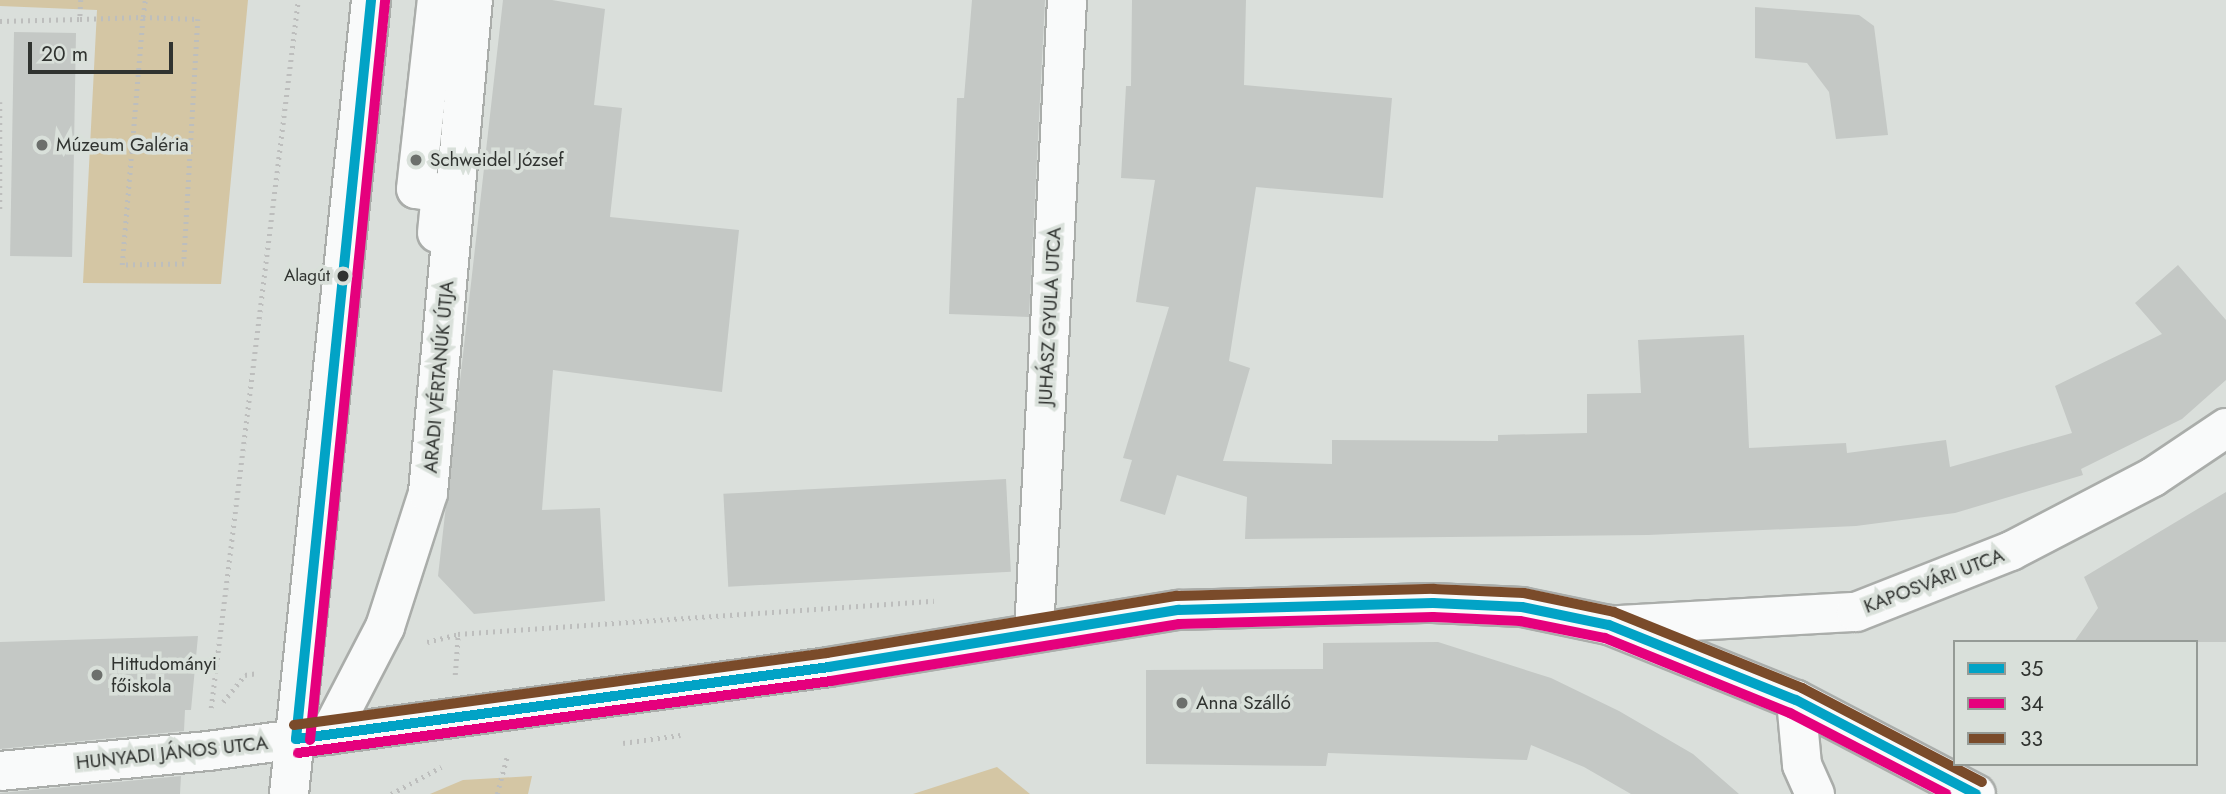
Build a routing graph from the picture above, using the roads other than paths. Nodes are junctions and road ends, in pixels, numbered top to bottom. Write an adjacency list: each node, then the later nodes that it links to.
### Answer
1 (371, 0): 10 (street)
2 (437, 0): 8 (street)
3 (473, 0): 8 (street, ARADI VÉRTANÚK ÚTJA)
4 (1066, 0): 7 (street, JUHÁSZ GYULA UTCA)
5 (2226, 428): 6 (street, KAPOSVÁRI UTCA)
6 (1609, 625): 7 (street, HUNYADI JÁNOS UTCA); 9 (street, HUNYADI JÁNOS UTCA)
7 (1034, 632): 10 (street, HUNYADI JÁNOS UTCA)
8 (371, 656): 10 (street, ARADI VÉRTANÚK ÚTJA)
9 (1796, 700): 13 (street); 14 (street, HUNYADI JÁNOS UTCA)
10 (312, 737): 11 (street, HUNYADI JÁNOS UTCA); 12 (street)
11 (0, 771)
12 (289, 794)
13 (1815, 794)
14 (1976, 794)

